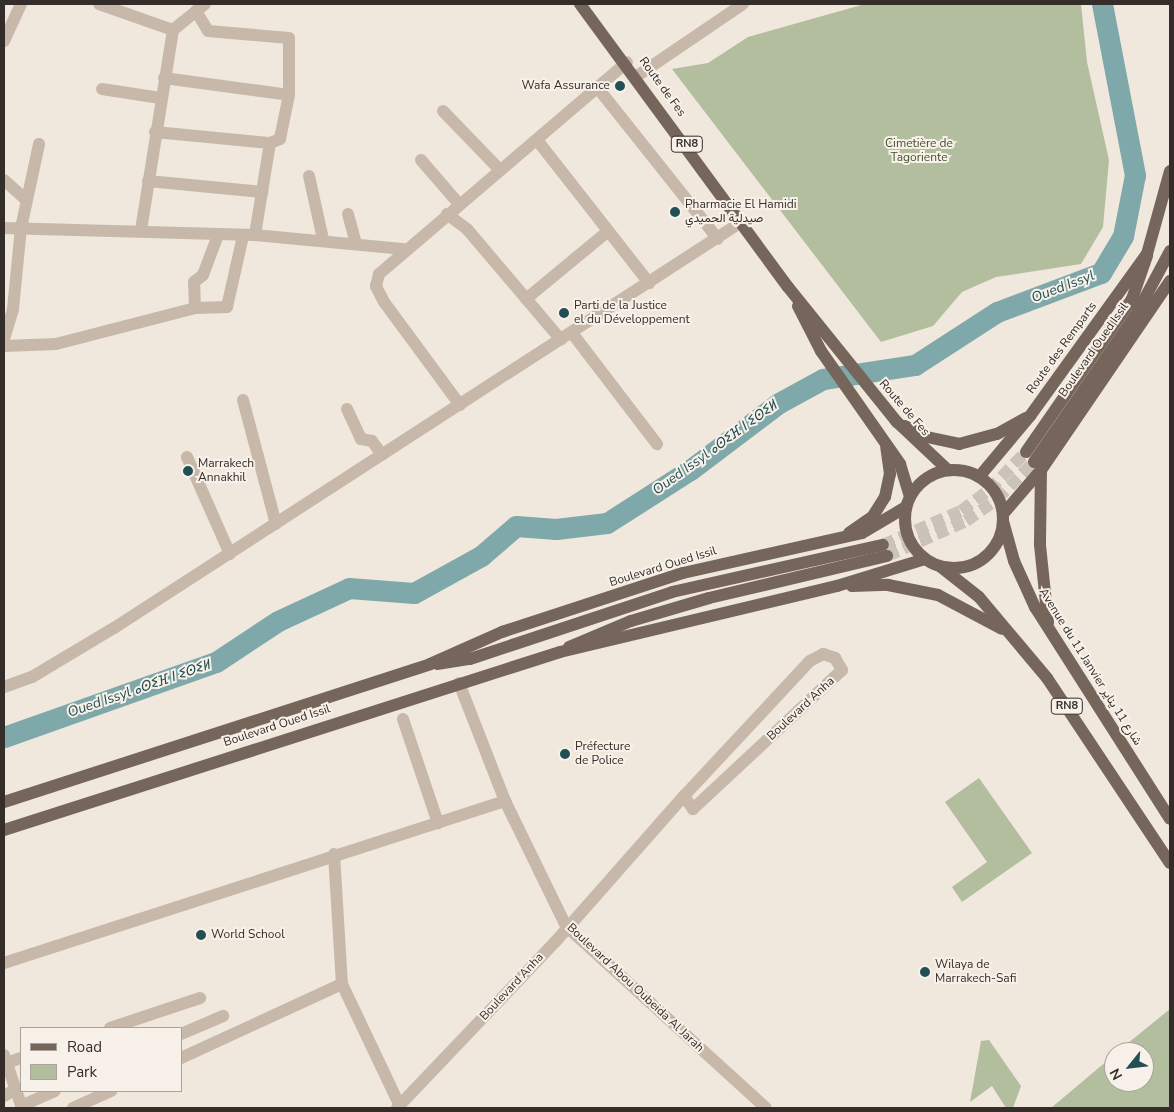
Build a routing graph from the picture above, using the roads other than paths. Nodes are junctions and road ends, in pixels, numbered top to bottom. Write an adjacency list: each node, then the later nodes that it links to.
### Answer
1 (21, 4): 8 (street)
2 (99, 4): 5 (street)
3 (580, 4): 9 (main road, Route de Fes / RN8)
4 (743, 4): 10 (street)
5 (116, 7): 7 (street)
6 (201, 7): 7 (street); 14 (street)
7 (173, 30): 11 (street)
8 (4, 41)
9 (627, 62): 10 (main road, Route de Fes / RN8); 12 (street)
10 (637, 76): 32 (main road, Route de Fes / RN8)
11 (164, 78): 14 (street); 15 (street)
12 (597, 87): 18 (street); 40 (street)
13 (102, 89): 15 (street)
14 (290, 94): 19 (street)
15 (160, 98): 17 (street)
16 (443, 111): 22 (street)
17 (155, 132): 19 (street); 26 (street)
18 (537, 140): 22 (street); 36 (street)
19 (270, 143): 27 (street)
20 (39, 144): 28 (street)
21 (421, 160): 29 (street)
22 (500, 170): 29 (street)
23 (1170, 171): 44 (main road, Route des Remparts)
24 (309, 176): 39 (street)
25 (4, 180): 28 (street)
26 (148, 181): 27 (street); 35 (street)
27 (262, 192): 38 (street)
28 (26, 200): 34 (street)
29 (459, 204): 31 (street)
30 (348, 214): 41 (street)
31 (447, 214): 42 (street); 48 (street)
32 (743, 221): 40 (street); 47 (main road, Route de Fes / RN8)
33 (4, 228): 34 (street)
34 (21, 228): 35 (street); 51 (street)
35 (141, 230): 37 (street)
36 (607, 232): 46 (street); 48 (street)
37 (218, 235): 38 (street); 49 (street)
38 (249, 235): 39 (street); 49 (street)
39 (323, 239): 41 (street)
40 (718, 239): 46 (street)
41 (355, 241): 42 (street)
42 (404, 249): 55 (street)
43 (1170, 250): 63 (main road, Boulevard Oued Issil)
44 (1147, 254): 57 (main road, Route des Remparts); 63 (main road, Boulevard Oued Issil)
45 (1170, 281): 63 (main road)
46 (649, 283): 50 (street)
47 (788, 287): 58 (main road, Route de Fes / RN8); 59 (main road, Route de Fes / RN8)
48 (526, 299): 52 (street)
49 (195, 308): 53 (street)
50 (572, 333): 52 (street); 60 (street)
51 (4, 340)
52 (561, 340): 55 (street)
53 (4, 346)
54 (243, 400): 68 (street)
55 (460, 405): 61 (street)
56 (347, 409): 61 (street)
57 (1030, 416): 58 (main road); 65 (main road, Route des Remparts)
58 (897, 422): 64 (main road, Route de Fes / RN8)
59 (884, 438): 66 (main road, Route de Fes / RN8); 69 (main road)
60 (657, 444)
61 (382, 455): 68 (street)
62 (187, 457): 70 (street)
63 (1033, 461): 67 (main road); 74 (main road)
64 (948, 470): 65 (main road); 66 (main road)
65 (979, 477): 67 (main road, RN8)
66 (908, 502): 69 (main road, Boulevard Oued Issil); 71 (main road, RN8)
67 (1003, 518): 72 (main road, RN8); 74 (main road, Avenue du 11 Janvier شارع 11 يناير / RN8)
68 (276, 524): 70 (street)
69 (842, 538): 77 (main road, Boulevard Oued Issil)
70 (230, 554): 79 (street)
71 (925, 559): 72 (main road, RN8); 73 (main road, Boulevard Oued Issil)
72 (941, 567): 75 (main road, RN8)
73 (837, 586): 75 (main road); 76 (main road, Boulevard Oued Issil)
74 (1049, 628): 84 (main road, Avenue du 11 Janvier شارع 11 يناير / RN8)
75 (1014, 636): 88 (main road, RN8)
76 (560, 652): 77 (main road, Boulevard Oued Issil); 78 (main road, Boulevard Oued Issil)
77 (430, 664): 82 (main road, Boulevard Oued Issil)
78 (459, 683): 83 (street, Boulevard Abou Oubeida Al Jarah); 86 (main road, Boulevard Oued Issil)
79 (4, 687)
80 (403, 719): 85 (street)
81 (684, 796): 81 (street, Boulevard Anha); 89 (street, Boulevard Anha)
82 (4, 802)
83 (505, 802): 85 (street); 89 (street, Boulevard Abou Oubeida Al Jarah)
84 (1170, 819)
85 (438, 822): 87 (street)
86 (4, 830)
87 (334, 854): 90 (street); 91 (street)
88 (1170, 863)
89 (566, 926): 104 (street, Boulevard Anha); 106 (street, Boulevard Abou Oubeida Al Jarah)
90 (4, 963)
91 (342, 984): 97 (street); 104 (street)
92 (200, 998): 94 (street)
93 (223, 1016): 95 (street)
94 (113, 1027)
95 (182, 1034)
96 (20, 1058): 98 (street)
97 (182, 1058)
98 (5, 1059): 99 (street)
99 (16, 1089): 102 (street); 103 (street)
100 (53, 1092): 103 (street)
101 (109, 1092): 105 (street)
102 (4, 1096)
103 (22, 1107)
104 (399, 1107)
105 (73, 1108)
106 (766, 1108)

